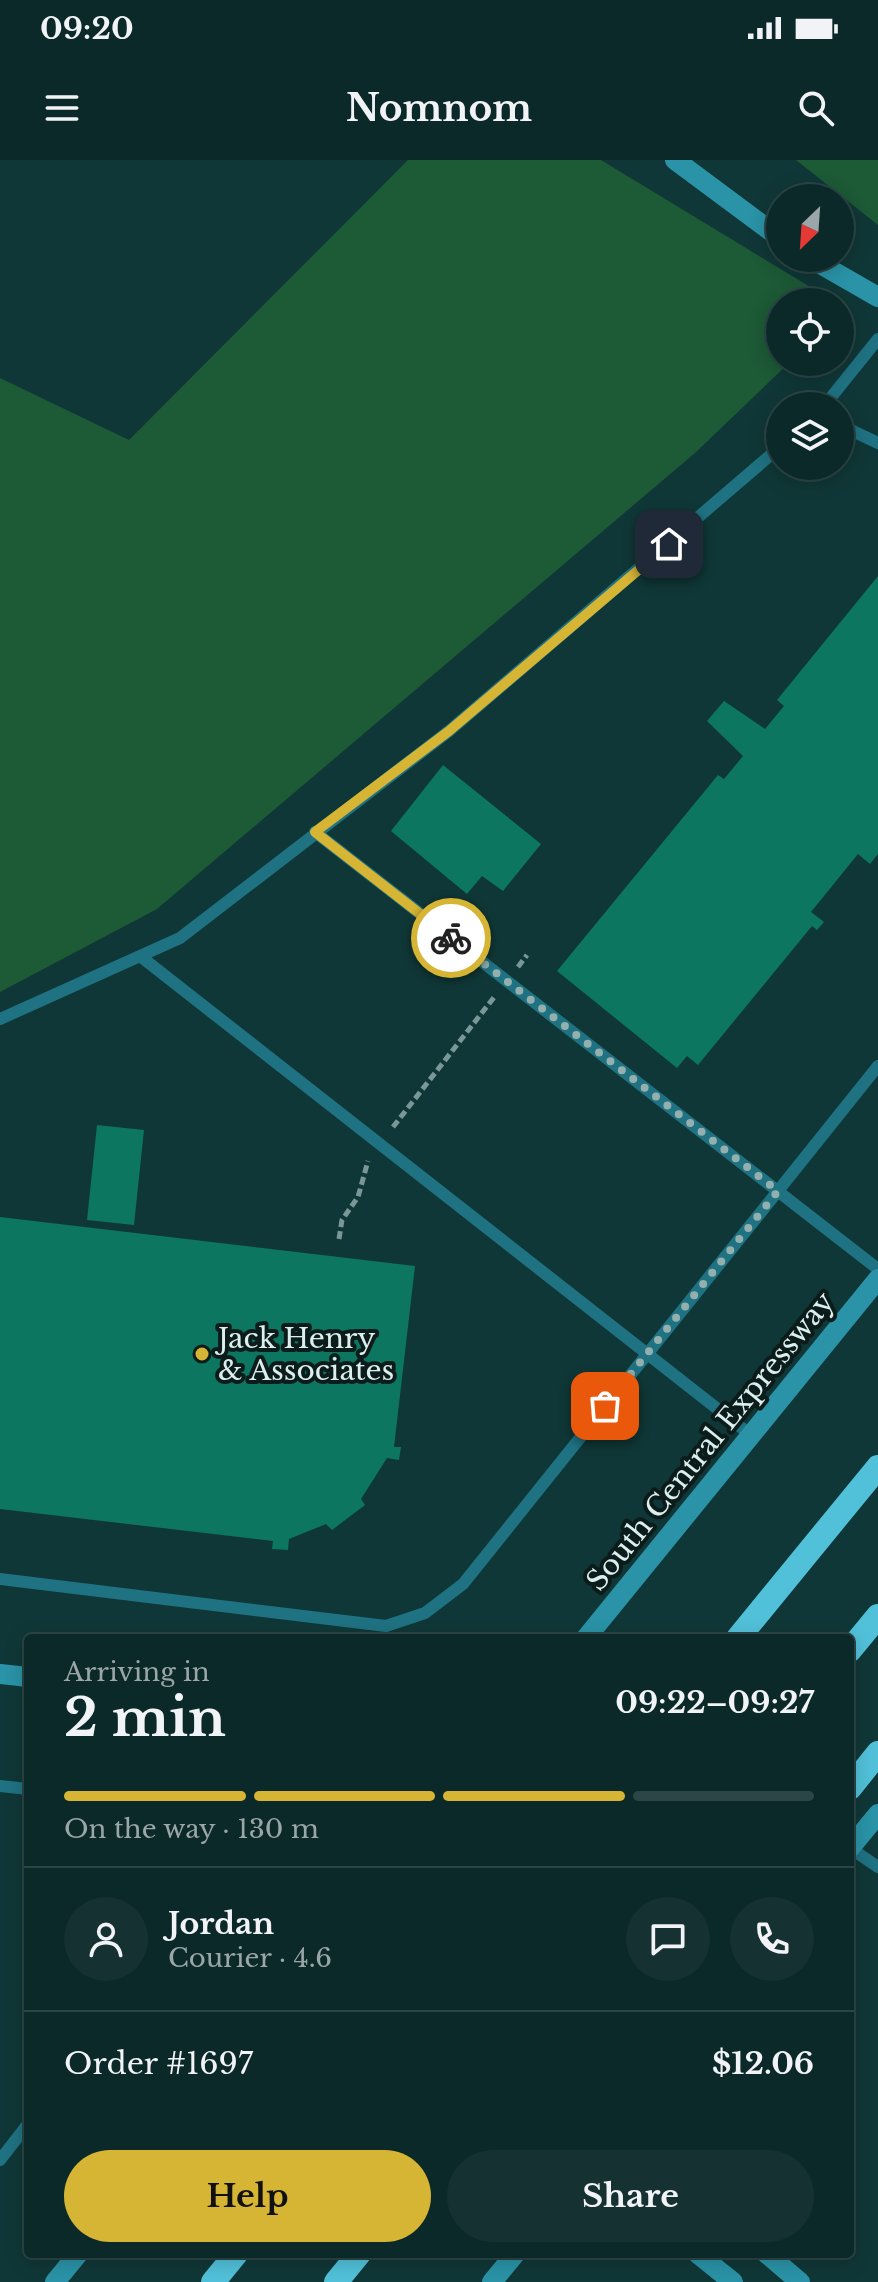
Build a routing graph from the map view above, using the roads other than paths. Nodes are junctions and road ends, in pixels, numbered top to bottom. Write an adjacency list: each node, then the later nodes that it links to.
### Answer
1 (679, 163): 2 (main road)
2 (766, 228)
3 (834, 272): 4 (main road)
4 (878, 297)
5 (878, 339): 6 (lane)
6 (835, 392)
7 (854, 432): 8 (lane)
8 (878, 443)
9 (766, 459): 10 (lane)
10 (315, 832): 11 (lane); 14 (lane)
11 (140, 956): 12 (lane); 17 (lane)
12 (0, 1019)
13 (878, 1066): 14 (lane)
14 (778, 1191): 15 (lane); 17 (lane)
15 (878, 1269)
16 (878, 1279): 18 (main road, South Central Expressway)
17 (647, 1353): 18 (lane); 20 (lane)
18 (752, 1436): 22 (main road, South Central Expressway)
19 (878, 1467): 23 (highway)
20 (0, 1579)
21 (878, 1616): 24 (highway)
22 (589, 1634)
23 (741, 1634)
24 (854, 1645)
25 (0, 1674): 26 (main road)
26 (24, 1677)
27 (878, 1753): 28 (highway)
28 (854, 1783)
29 (0, 1786): 30 (lane)
30 (24, 1789)
31 (878, 1814): 32 (main road)
32 (854, 1843)
33 (854, 1851): 34 (lane)
34 (878, 1867)
35 (24, 2129): 36 (lane)
36 (0, 2160)
37 (75, 2258): 43 (main road)
38 (233, 2258): 44 (highway)
39 (356, 2258): 45 (highway)
40 (512, 2258): 46 (main road)
41 (703, 2258): 47 (main road)
42 (772, 2258): 48 (main road)
43 (55, 2282)
44 (213, 2282)
45 (336, 2282)
46 (492, 2282)
47 (733, 2282)
48 (800, 2282)

